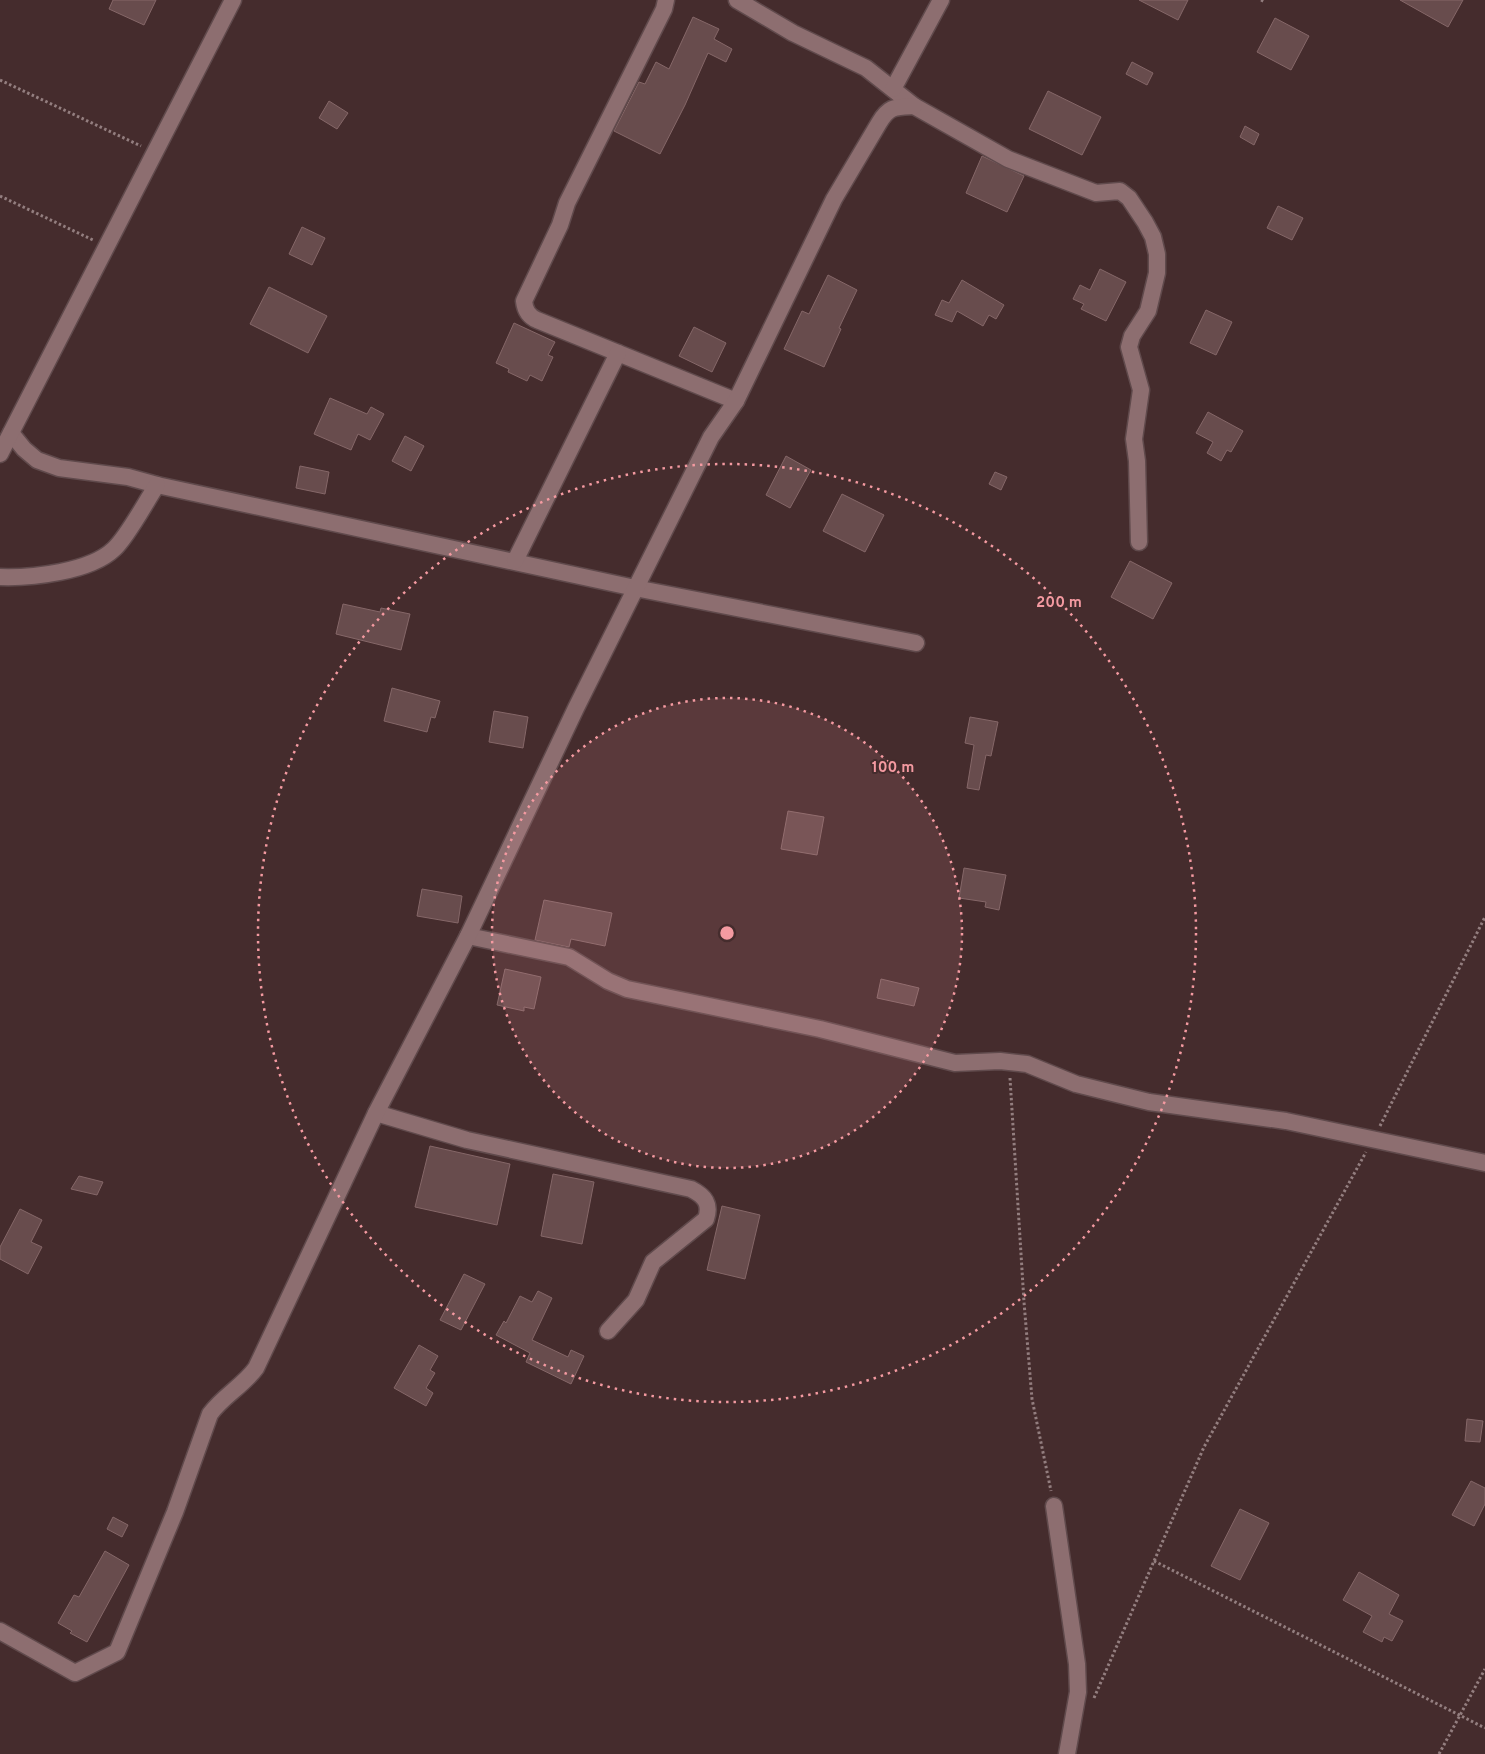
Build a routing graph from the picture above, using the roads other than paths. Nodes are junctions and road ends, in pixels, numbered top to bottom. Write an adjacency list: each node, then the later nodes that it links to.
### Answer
1 (233, 0): 9 (street)
2 (666, 0): 7 (street)
3 (737, 0): 5 (street)
4 (941, 0): 5 (street)
5 (893, 89): 6 (street)
6 (914, 106): 8 (street); 12 (street)
7 (618, 353): 8 (street); 13 (street)
8 (736, 401): 15 (street)
9 (11, 433): 10 (street); 11 (street)
10 (0, 454)
11 (156, 485): 13 (street); 14 (street)
12 (1138, 542)
13 (515, 561): 15 (street)
14 (0, 577)
15 (635, 588): 16 (street); 17 (street)
16 (916, 643)
17 (468, 936): 18 (street); 19 (street)
18 (376, 1113): 20 (street); 22 (street)
19 (1485, 1163)
20 (608, 1331)
21 (1054, 1506): 23 (street)
22 (0, 1631)
23 (1067, 1754)

